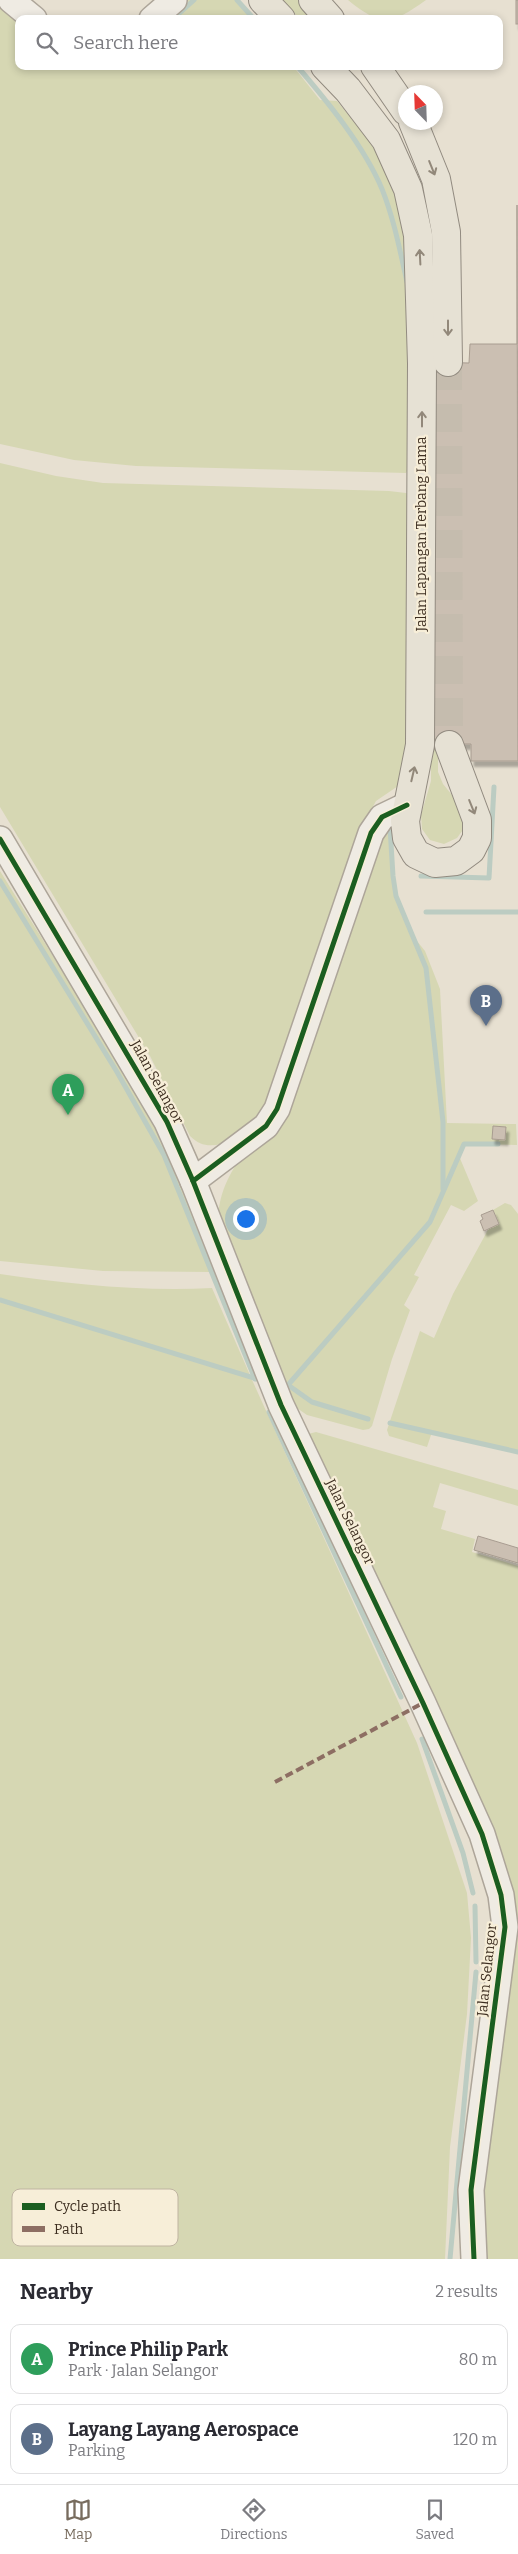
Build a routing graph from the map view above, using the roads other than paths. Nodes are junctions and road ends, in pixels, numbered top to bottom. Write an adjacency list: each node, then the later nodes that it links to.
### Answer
1 (11, 0): 5 (street)
2 (174, 0): 6 (street)
3 (263, 0): 7 (main road)
4 (313, 0): 8 (main road)
5 (29, 15)
6 (157, 15)
7 (277, 15)
8 (326, 15)
9 (329, 70): 17 (main road, Jalan Lapangan Terbang Lama, one-way to 9)
10 (378, 70): 13 (main road)
11 (397, 70): 12 (main road)
12 (399, 85)
13 (398, 100)
14 (416, 130): 15 (main road, one-way to 15)
15 (448, 362)
16 (449, 744): 17 (main road, Jalan Lapangan Terbang Lama, one-way to 17)
17 (407, 805): 19 (street)
18 (0, 839): 19 (street, Jalan Selangor)
19 (193, 1181): 20 (street, Jalan Selangor)
20 (474, 2259)

